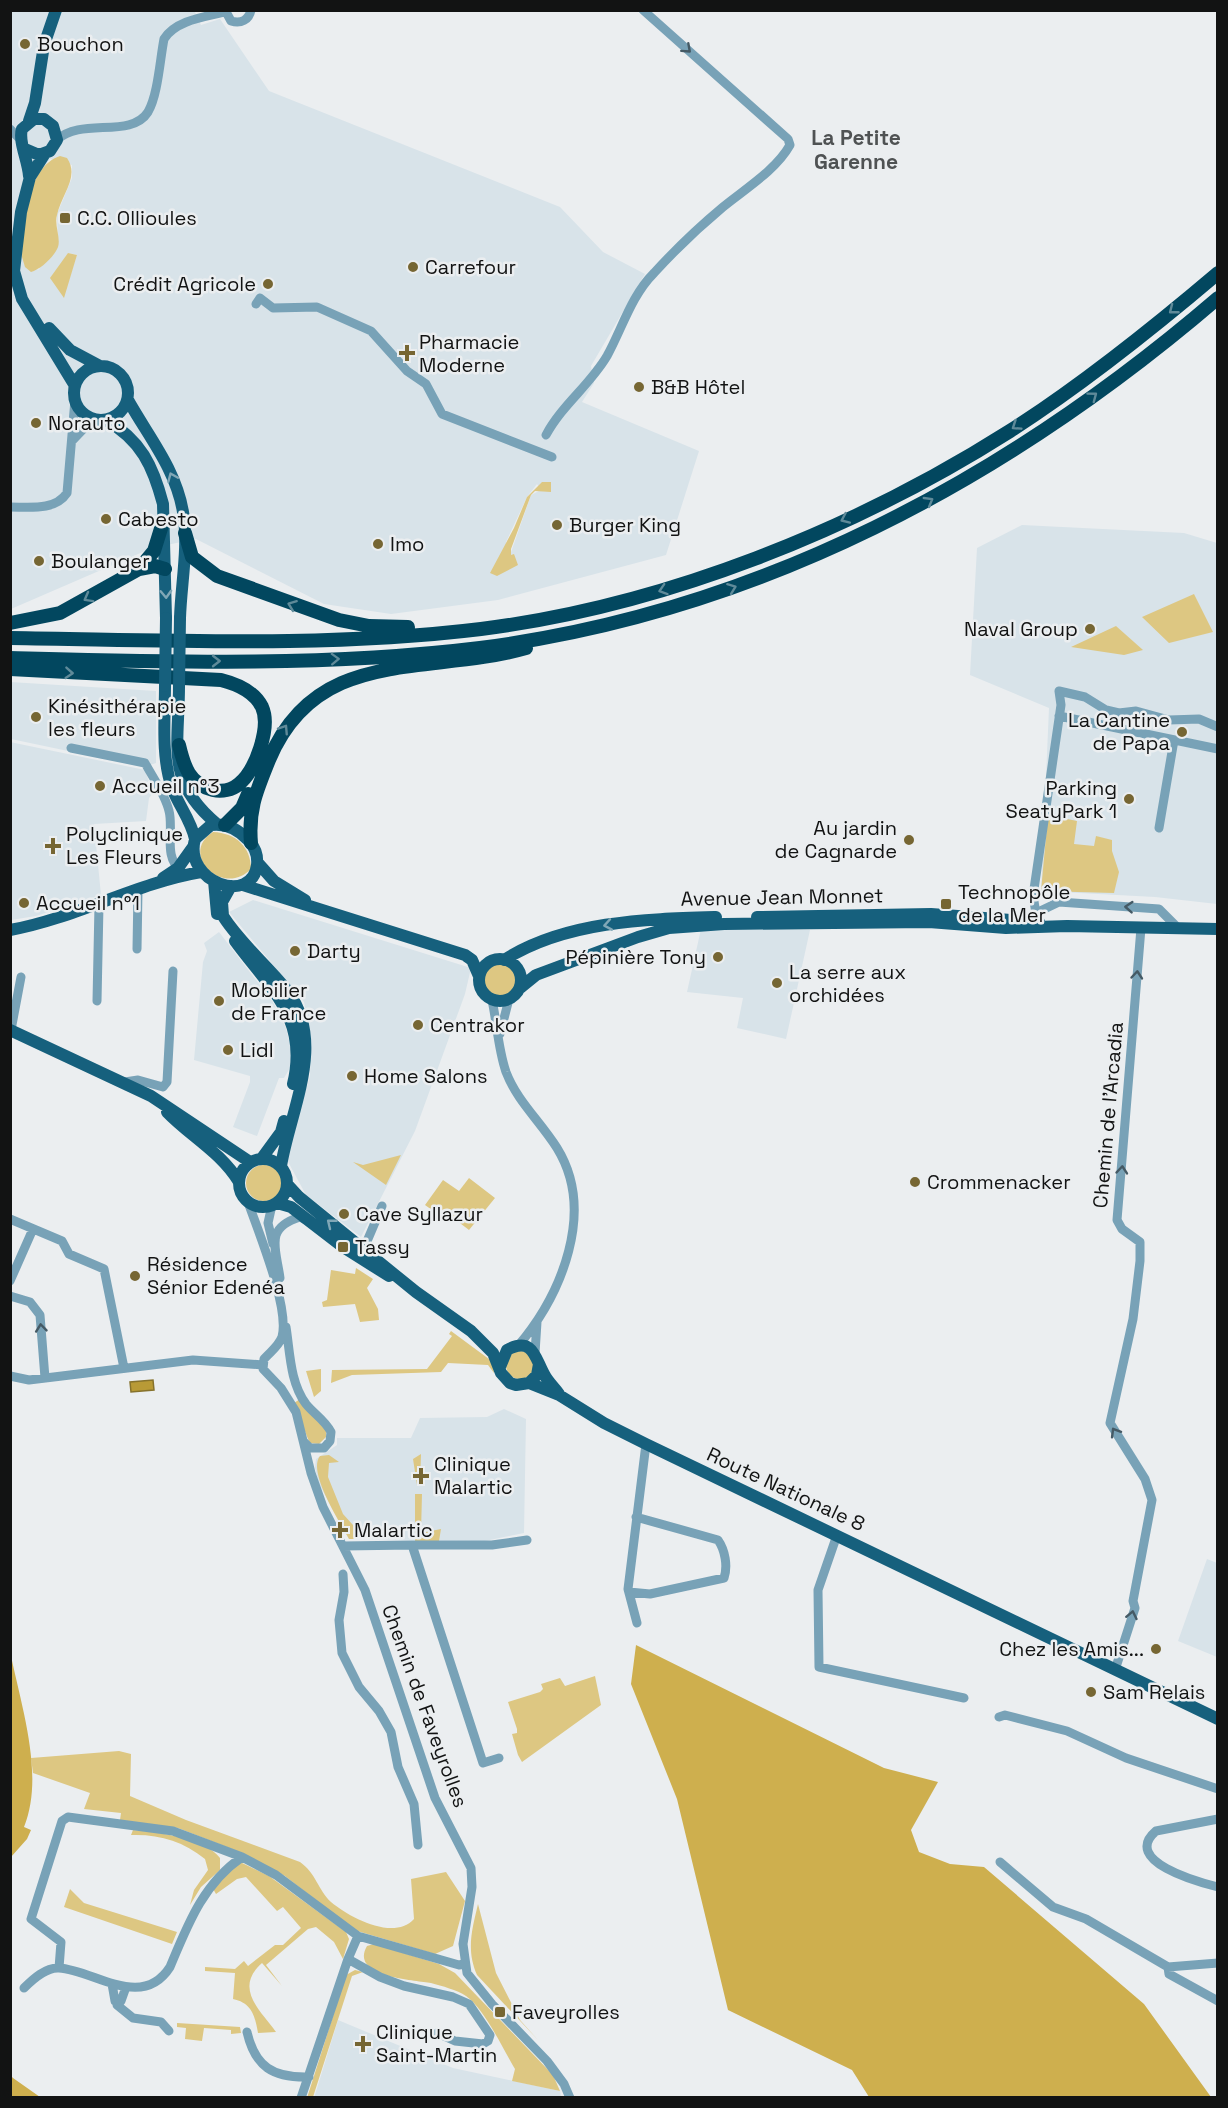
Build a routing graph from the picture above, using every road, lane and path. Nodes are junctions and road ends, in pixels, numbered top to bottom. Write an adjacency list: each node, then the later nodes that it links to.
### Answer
1 (56, 10): 5 (main road)
2 (251, 10): 4 (street)
3 (643, 10): 24 (street, one-way to 24)
4 (225, 11): 9 (street)
5 (35, 103): 6 (main road); 7 (main road)
6 (27, 123): 7 (main road); 8 (street); 11 (main road)
7 (49, 123): 9 (street); 10 (main road)
8 (10, 127): 11 (street)
9 (72, 130): 10 (street)
10 (57, 140): 12 (main road)
11 (23, 144): 12 (main road); 13 (main road)
12 (44, 154): 13 (main road)
13 (30, 177): 14 (main road)
14 (16, 255): 18 (main road); 19 (main road)
15 (1218, 273): 33 (highway, one-way to 33)
16 (1218, 298): 35 (highway, one-way to 16)
17 (256, 304): 26 (street)
18 (100, 366): 19 (main road); 21 (main road)
19 (75, 386): 20 (main road)
20 (75, 400): 22 (main road); 25 (street)
21 (128, 400): 23 (main road); 29 (main road, one-way to 21)
22 (93, 419): 23 (main road); 25 (street)
23 (106, 420): 28 (main road)
24 (546, 435)
25 (72, 441): 27 (street)
26 (552, 457)
27 (10, 507)
28 (163, 522): 30 (highway); 31 (main road)
29 (185, 533): 32 (main road); 33 (highway, one-way to 29)
30 (139, 569): 31 (highway); 34 (highway, one-way to 34)
31 (165, 569): 32 (main road); 48 (main road, one-way to 48, bridge)
32 (181, 586): 43 (main road, bridge)
33 (536, 621): 36 (highway)
34 (10, 623)
35 (592, 629): 37 (highway, one-way to 35); 49 (highway, one-way to 35)
36 (10, 638)
37 (10, 658)
38 (10, 669): 40 (highway, one-way to 40)
39 (1059, 716): 41 (street); 42 (street); 57 (street)
40 (265, 717): 43 (highway); 46 (highway)
41 (1218, 727)
42 (1174, 740): 45 (street); 47 (street)
43 (179, 745): 46 (main road)
44 (70, 747): 50 (street)
45 (1218, 749)
46 (221, 824): 48 (main road); 49 (main road)
47 (1159, 828)
48 (194, 843): 50 (main road); 52 (main road)
49 (251, 843): 51 (main road)
50 (182, 863): 52 (street); 54 (main road)
51 (258, 863): 55 (main road); 60 (main road)
52 (196, 873): 53 (main road); 54 (main road)
53 (214, 881): 55 (main road); 80 (main road)
54 (158, 882): 56 (main road)
55 (237, 886): 60 (main road); 81 (main road)
56 (138, 890): 59 (main road); 66 (street)
57 (1033, 896): 58 (street); 61 (street)
58 (1059, 902): 61 (street); 64 (street, one-way to 58)
59 (99, 905): 65 (main road); 75 (street)
60 (325, 910): 67 (main road)
61 (1028, 920): 62 (main road, Avenue Jean Monnet); 68 (main road, Avenue Jean Monnet, one-way to 68); 72 (main road, Avenue Jean Monnet)
62 (1141, 928): 64 (main road, Avenue Jean Monnet); 119 (street, Chemin de l'Arcadia, one-way to 62)
63 (1218, 928): 64 (main road, Avenue Jean Monnet)
64 (1179, 929)
65 (10, 930)
66 (137, 949)
67 (452, 950): 68 (main road); 70 (main road)
68 (499, 960): 70 (main road); 72 (main road)
69 (173, 971): 78 (street)
70 (479, 976): 74 (main road)
71 (21, 977): 76 (street)
72 (520, 988): 73 (main road)
73 (509, 999): 74 (main road); 77 (street)
74 (492, 1000): 77 (street)
75 (97, 1001)
76 (11, 1030): 78 (main road)
77 (499, 1036): 94 (street)
78 (125, 1082): 79 (main road)
79 (151, 1096): 80 (main road); 82 (main road)
80 (256, 1160): 81 (main road); 82 (main road)
81 (281, 1166): 83 (main road)
82 (239, 1182): 84 (main road)
83 (287, 1184): 85 (main road); 90 (main road, one-way to 83)
84 (248, 1202): 85 (main road); 97 (street)
85 (274, 1204): 88 (main road); 91 (street)
86 (382, 1206): 90 (street)
87 (10, 1220): 89 (street)
88 (311, 1222): 90 (main road); 91 (street)
89 (33, 1229): 92 (street); 102 (street)
90 (361, 1254): 95 (main road)
91 (278, 1267): 98 (street)
92 (10, 1281)
93 (10, 1296): 104 (street, one-way to 93)
94 (537, 1322): 96 (street); 99 (street)
95 (471, 1331): 96 (main road); 101 (main road)
96 (515, 1346): 99 (main road); 101 (main road)
97 (272, 1351): 98 (street); 100 (street)
98 (290, 1358): 109 (street)
99 (537, 1359): 105 (main road); 106 (main road, Route Nationale 8)
100 (263, 1365): 102 (street); 107 (street, Chemin de Faveyrolles)
101 (500, 1367): 105 (main road)
102 (124, 1368): 104 (street)
103 (10, 1376): 104 (street)
104 (45, 1378)
105 (529, 1383): 106 (main road, Route Nationale 8)
106 (559, 1395): 108 (main road, Route Nationale 8)
107 (304, 1442): 109 (street); 110 (street, Chemin de Faveyrolles)
108 (646, 1444): 111 (street); 112 (main road, Route Nationale 8)
109 (317, 1449): 110 (street)
110 (311, 1473): 115 (street, Chemin de Faveyrolles)
111 (636, 1517): 117 (street); 117 (street)
112 (837, 1535): 119 (main road, Route Nationale 8); 120 (street)
113 (527, 1540): 114 (street)
114 (412, 1545): 115 (street); 124 (street)
115 (343, 1546): 134 (street, Chemin de Faveyrolles)
116 (343, 1574): 127 (street)
117 (629, 1592): 118 (street)
118 (637, 1623)
119 (1117, 1666): 121 (main road, Route Nationale 8); 123 (main road, Route Nationale 8)
120 (964, 1698)
121 (1218, 1710)
122 (999, 1717): 125 (street)
123 (1218, 1719)
124 (499, 1758)
125 (1218, 1789)
126 (1218, 1819): 130 (street)
127 (418, 1845)
128 (242, 1857): 131 (street); 136 (street); 138 (street)
129 (1000, 1862): 135 (street)
130 (1218, 1887)
131 (358, 1936): 132 (street); 134 (street)
132 (348, 1959): 144 (street); 145 (street)
133 (1218, 1963): 135 (street)
134 (464, 1964): 147 (street)
135 (1168, 1967): 141 (street)
136 (59, 1968): 137 (street); 139 (street)
137 (112, 1984): 138 (street); 140 (street)
138 (126, 1987): 140 (street)
139 (24, 1988)
140 (117, 2001): 142 (street)
141 (1218, 2001)
142 (169, 2031)
143 (247, 2032): 145 (street)
144 (437, 2033)
145 (309, 2077): 146 (street)
146 (301, 2097)
147 (570, 2097)

